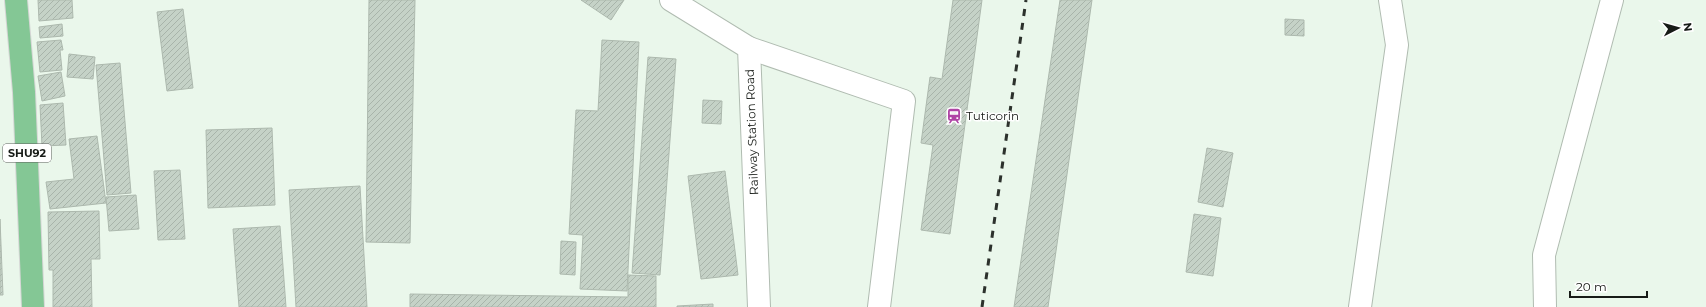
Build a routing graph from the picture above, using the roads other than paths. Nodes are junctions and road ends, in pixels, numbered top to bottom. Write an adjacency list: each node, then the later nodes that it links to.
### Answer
1 (16, 0): 6 (main road, SHU92)
2 (671, 0): 5 (street)
3 (1390, 0): 9 (street)
4 (1612, 0): 10 (street)
5 (749, 48): 7 (street, Railway Station Road); 8 (street)
6 (33, 307)
7 (758, 307)
8 (879, 307)
9 (1360, 307)
10 (1544, 307)

